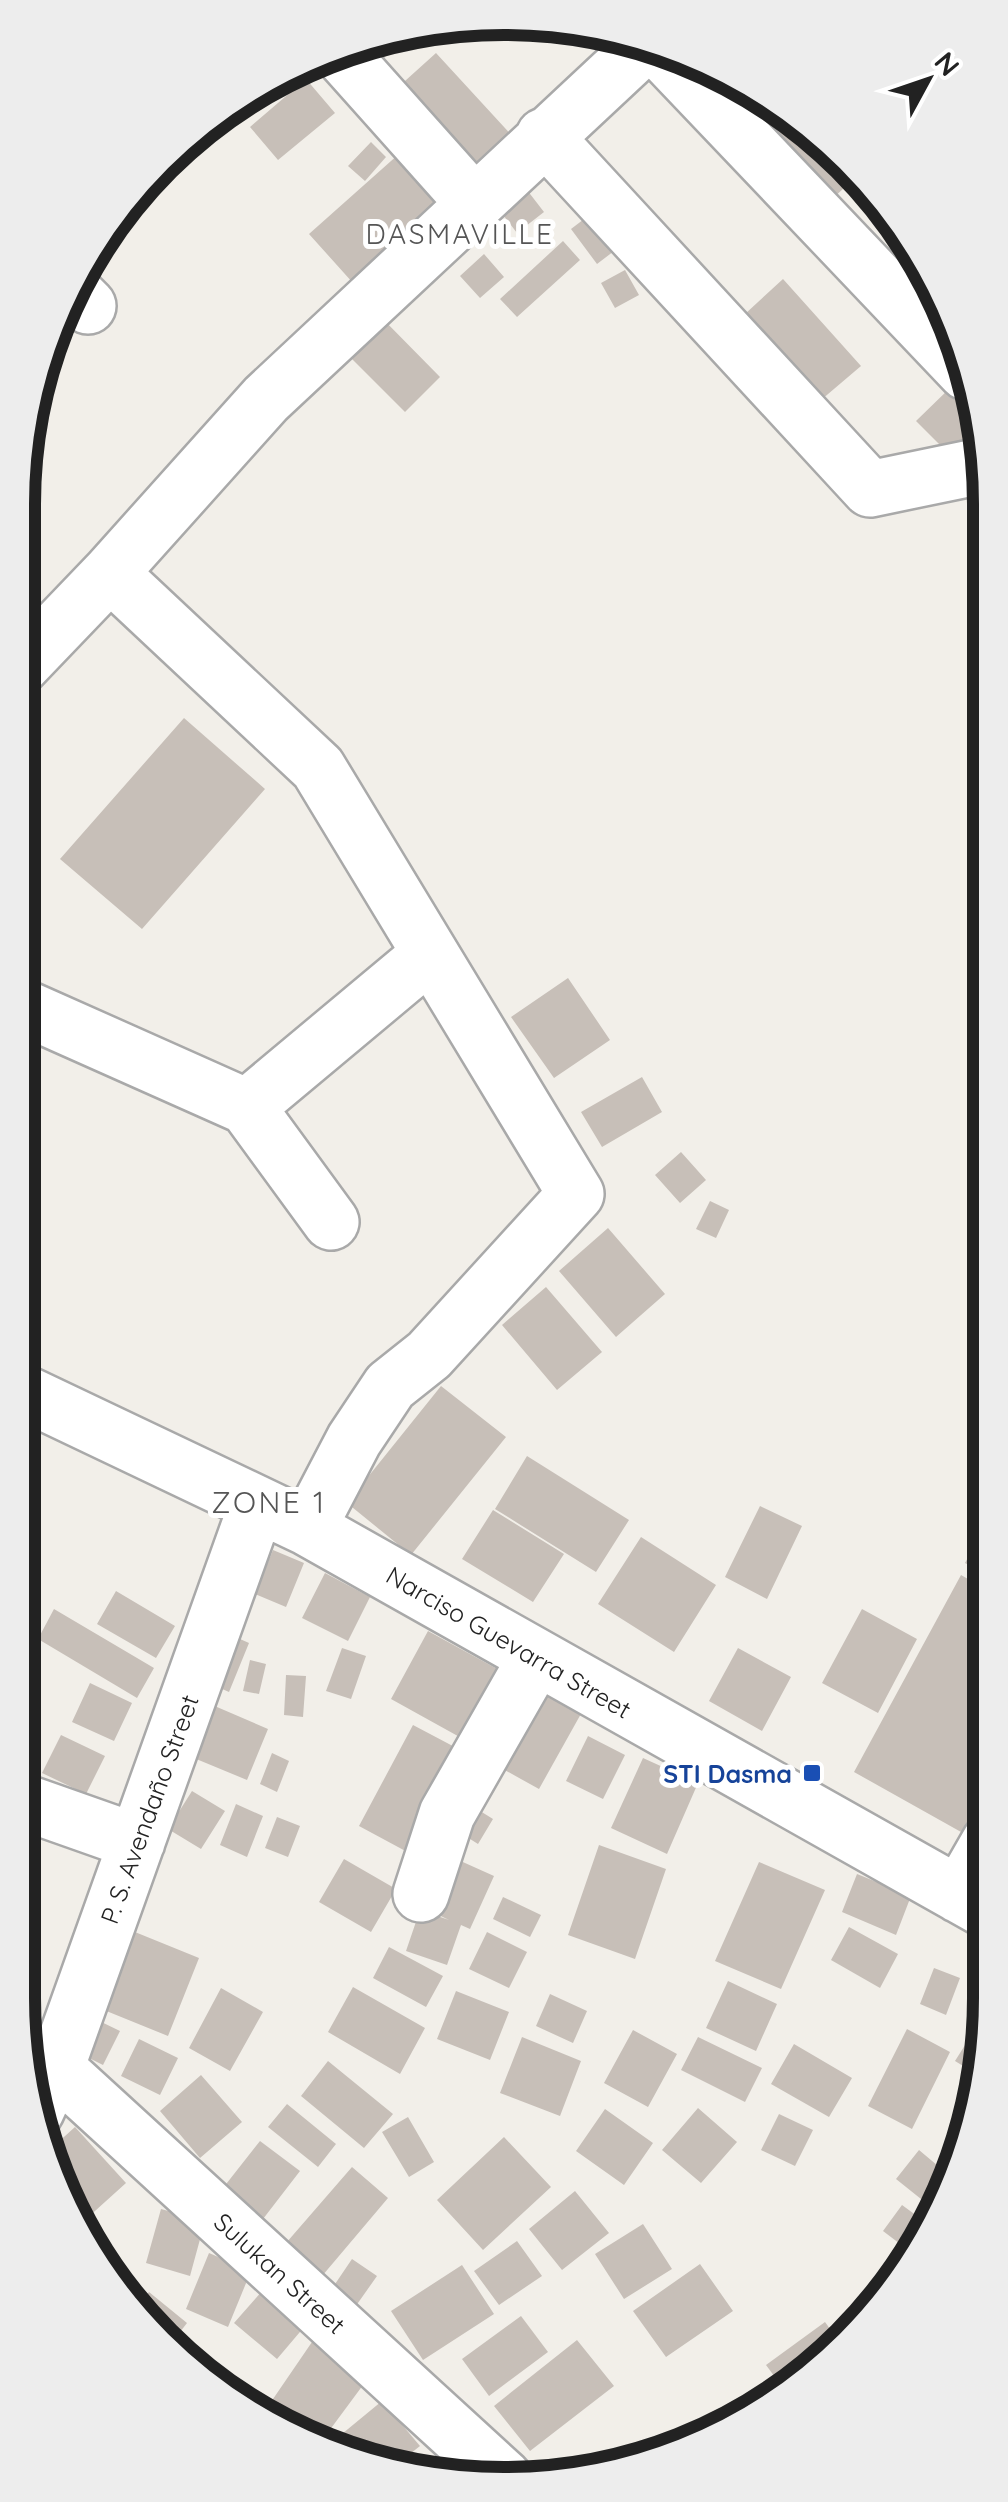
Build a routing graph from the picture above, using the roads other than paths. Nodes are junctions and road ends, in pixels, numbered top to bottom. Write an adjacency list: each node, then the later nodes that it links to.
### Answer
1 (636, 54): 4 (street)
2 (348, 62): 5 (street)
3 (675, 68): 6 (street)
4 (544, 136): 5 (street); 7 (street)
5 (474, 203): 8 (street)
6 (948, 353)
7 (972, 468)
8 (110, 573): 9 (street); 10 (street)
9 (35, 651)
10 (430, 954): 12 (street); 16 (street)
11 (35, 1013): 12 (street)
12 (246, 1107): 13 (street)
13 (331, 1222)
14 (35, 1398): 15 (street, Narciso Guevarra Street)
15 (257, 1505): 16 (street, Narciso Guevarra Street); 19 (street, P. S. Avendaño Street)
16 (308, 1528): 17 (street, Narciso Guevarra Street)
17 (536, 1658): 20 (street); 21 (street, Narciso Guevarra Street)
18 (35, 1806): 19 (street)
19 (136, 1842): 22 (street, P. S. Avendaño Street)
20 (422, 1894)
21 (973, 1903)
22 (46, 2090): 23 (street, Sulukan Street)
23 (491, 2467)

